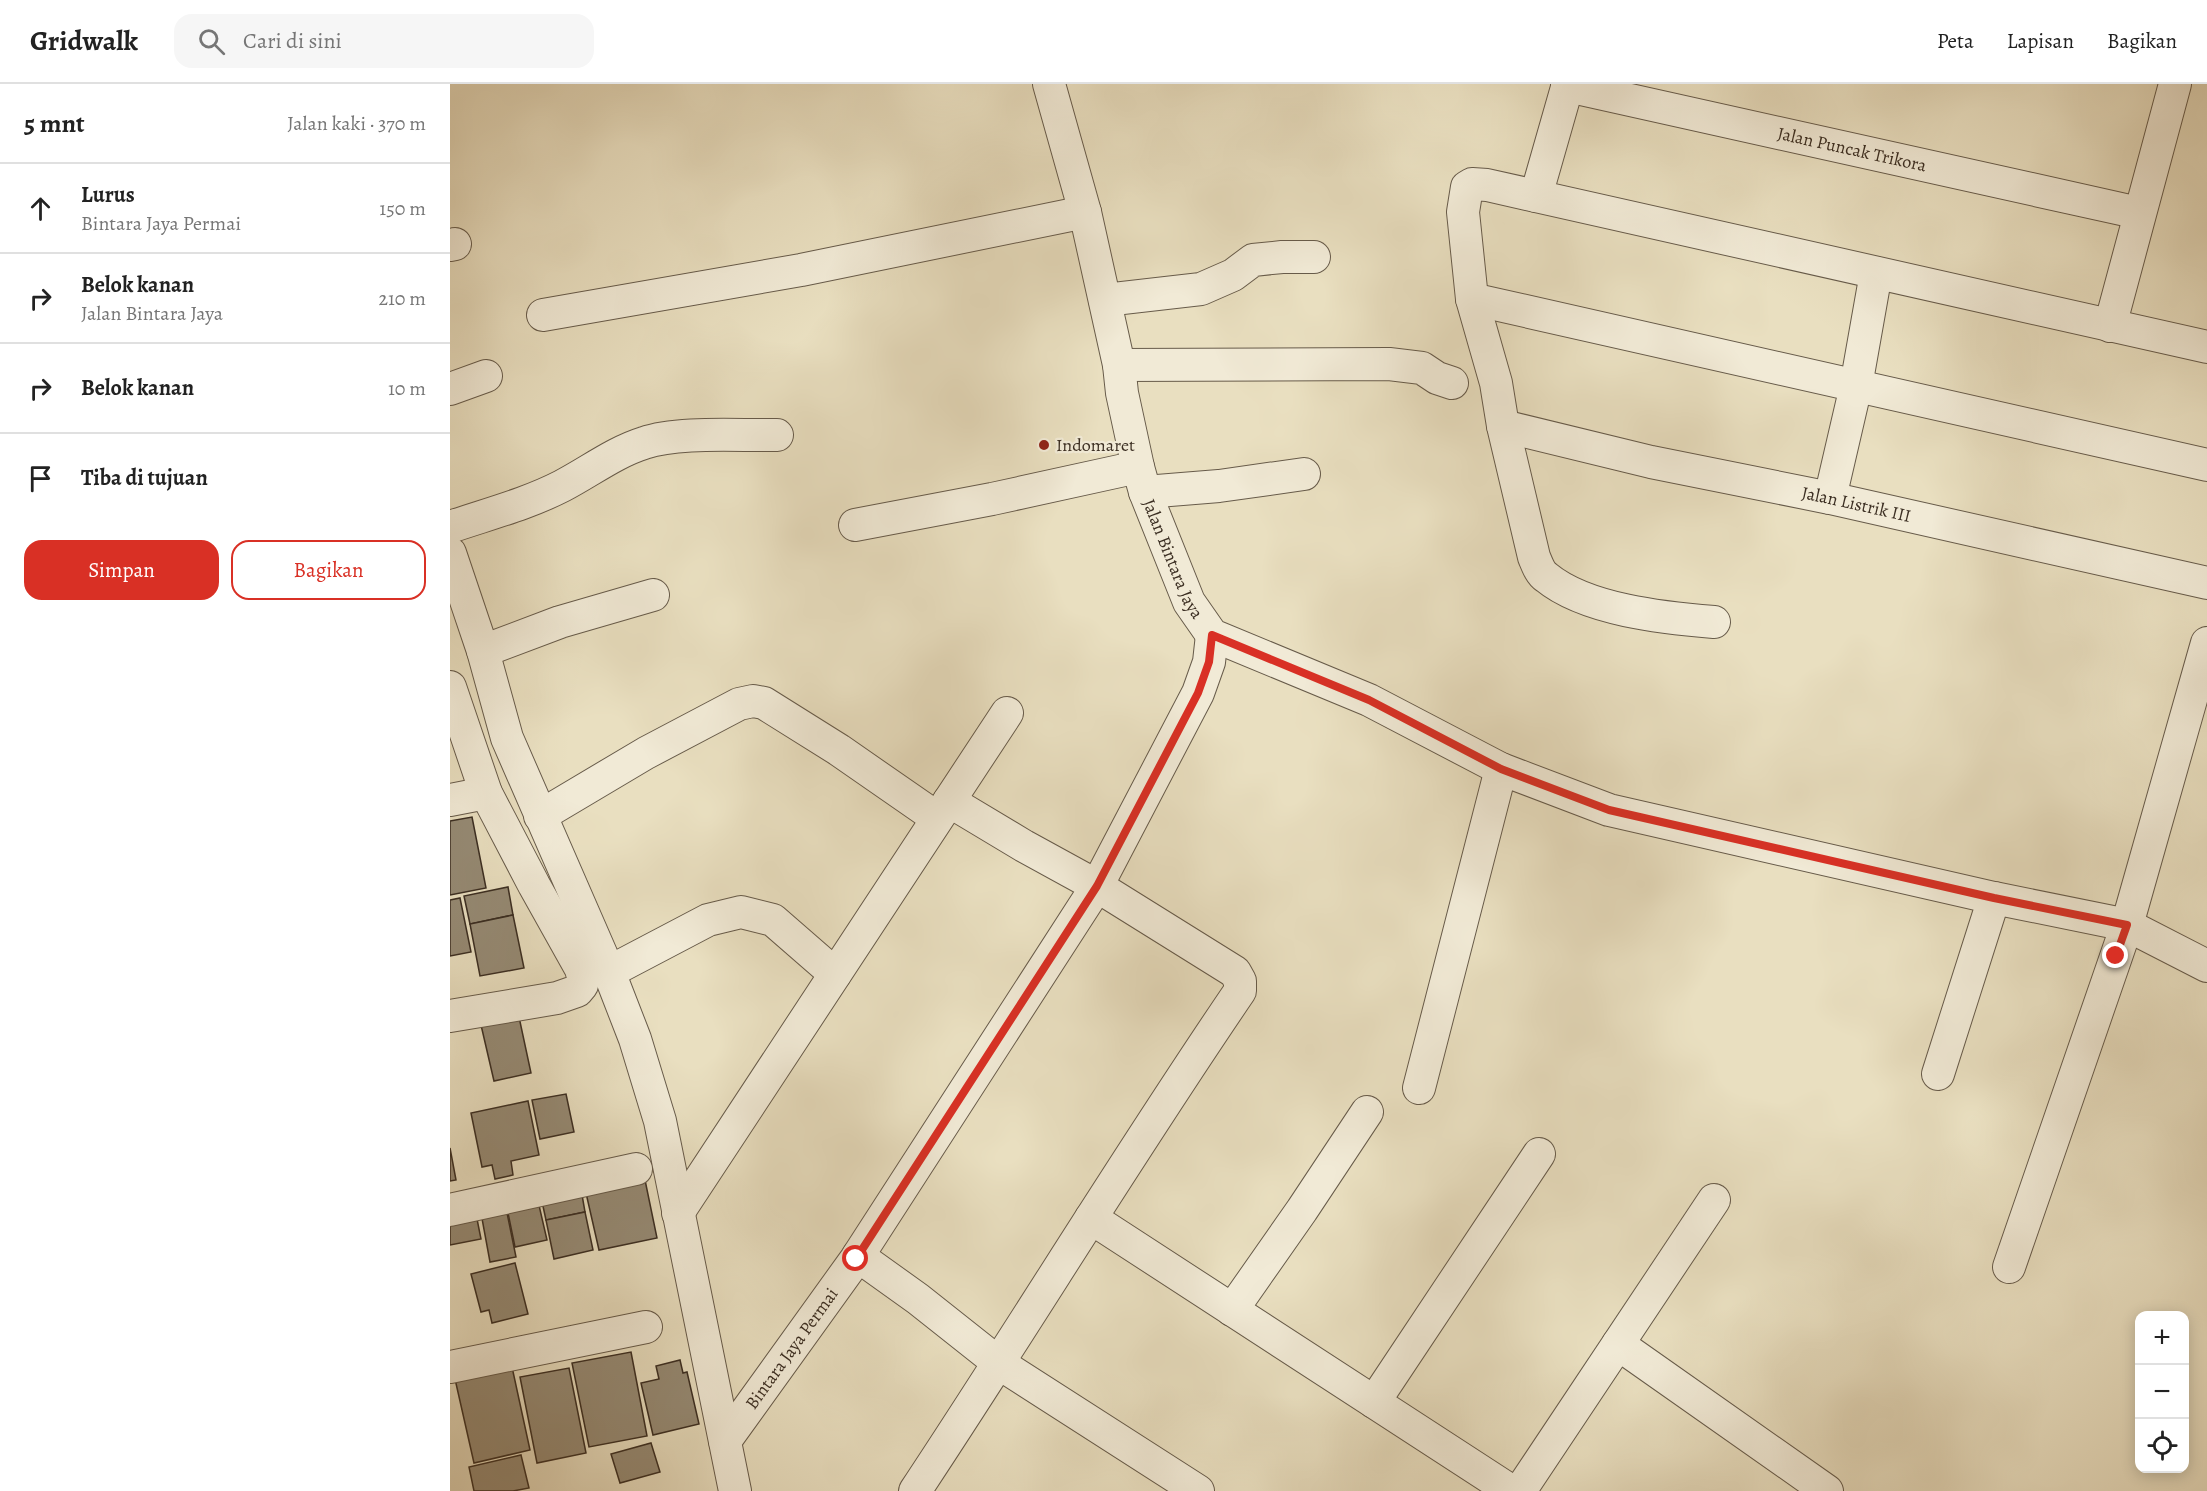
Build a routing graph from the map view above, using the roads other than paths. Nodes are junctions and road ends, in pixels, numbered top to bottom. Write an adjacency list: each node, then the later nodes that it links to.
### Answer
1 (1049, 84): 5 (street, Jalan Bintara Jaya)
2 (2175, 84): 6 (street)
3 (1567, 85): 4 (street); 6 (street, Jalan Puncak Trikora)
4 (1536, 196): 8 (street); 9 (street)
5 (1085, 212): 10 (street, Jalan Bintara Jaya); 11 (street)
6 (2139, 213): 12 (street)
7 (1314, 257): 10 (street)
8 (1876, 273): 12 (street); 17 (street)
9 (1472, 299): 17 (street); 19 (street)
10 (1105, 300): 14 (street, Jalan Bintara Jaya)
11 (543, 315)
12 (2110, 326): 13 (street)
13 (2207, 347)
14 (1119, 366): 16 (street); 23 (street, Jalan Bintara Jaya)
15 (486, 376): 18 (street)
16 (1452, 383)
17 (1856, 386): 21 (street); 24 (street)
18 (450, 389)
19 (1503, 426): 24 (street, Jalan Listrik III); 30 (street)
20 (777, 435): 26 (street)
21 (2207, 465)
22 (1304, 474): 23 (street)
23 (1141, 480): 25 (street); 31 (street, Jalan Bintara Jaya)
24 (1830, 498): 28 (street, Jalan Listrik III)
25 (855, 525)
26 (450, 527)
27 (450, 553): 33 (street)
28 (2207, 583)
29 (653, 595): 33 (street)
30 (1714, 622)
31 (1212, 635): 36 (street, Jalan Bintara Jaya); 41 (street, Bintara Jaya Permai)
32 (2207, 643): 43 (street)
33 (483, 651): 40 (street)
34 (450, 687): 37 (street)
35 (1007, 713): 39 (street)
36 (1501, 769): 42 (street, Jalan Bintara Jaya); 49 (street)
37 (486, 793): 38 (street); 47 (street)
38 (450, 800)
39 (943, 809): 40 (street); 41 (street); 46 (street)
40 (540, 816): 45 (street)
41 (1097, 886): 56 (street); 57 (street, Bintara Jaya Permai)
42 (1994, 898): 43 (street, Jalan Bintara Jaya); 48 (street)
43 (2127, 925): 44 (street, Jalan Bintara Jaya); 58 (street)
44 (2207, 966)
45 (609, 972): 46 (street); 55 (street)
46 (835, 974): 55 (street)
47 (450, 1016)
48 (1938, 1074)
49 (1419, 1088)
50 (1367, 1112): 59 (street)
51 (1539, 1154): 64 (street)
52 (636, 1169): 54 (street)
53 (1714, 1200): 61 (street)
54 (450, 1210)
55 (678, 1213): 65 (street)
56 (1091, 1218): 59 (street); 62 (street)
57 (858, 1256): 62 (street); 65 (street, Bintara Jaya Permai)
58 (2009, 1267)
59 (1232, 1310): 64 (street)
60 (646, 1327): 63 (street)
61 (1618, 1344): 70 (street); 71 (street)
62 (1000, 1364): 67 (street); 68 (street)
63 (450, 1367)
64 (1374, 1402): 69 (street)
65 (724, 1441): 66 (street)
66 (735, 1491)
67 (915, 1491)
68 (1198, 1491)
69 (1511, 1491)
70 (1520, 1491)
71 (1827, 1491)

